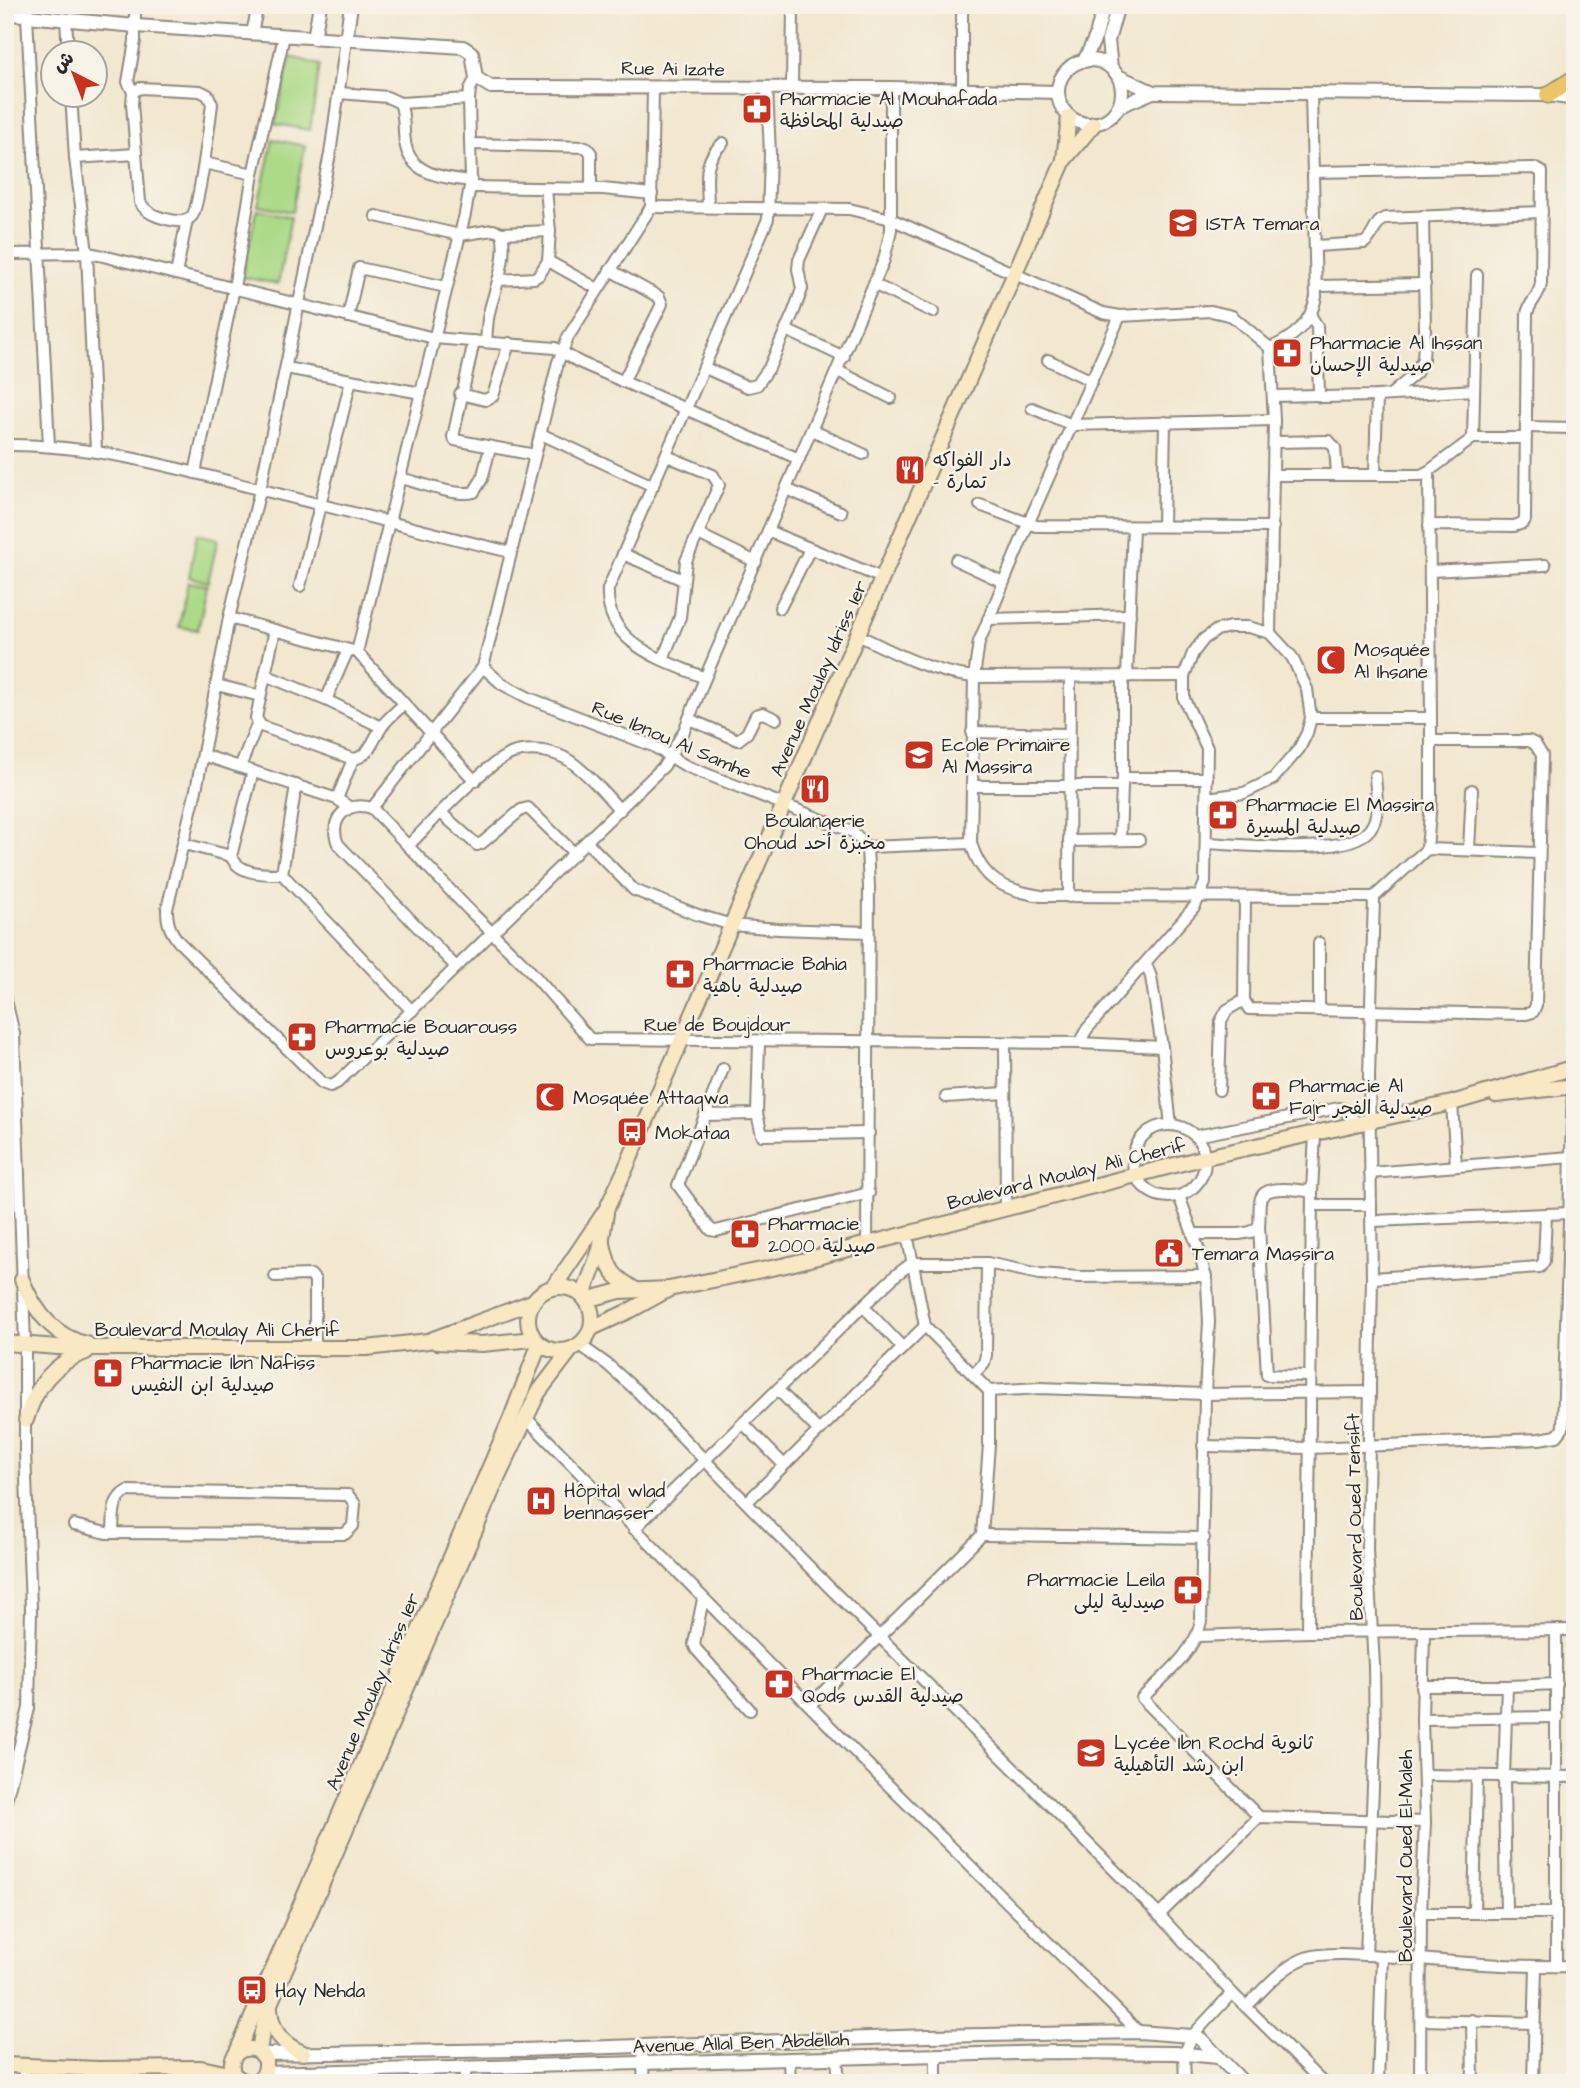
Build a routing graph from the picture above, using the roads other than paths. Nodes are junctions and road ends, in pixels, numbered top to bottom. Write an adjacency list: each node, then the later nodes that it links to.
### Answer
1 (65, 5): 12 (street)
2 (135, 5): 13 (street)
3 (258, 5): 14 (street)
4 (320, 5): 17 (street)
5 (351, 5): 18 (street)
6 (793, 5): 25 (street)
7 (962, 5): 27 (street)
8 (1104, 5): 19 (street)
9 (1118, 5): 20 (street)
10 (27, 10): 11 (street); 12 (street); 66 (street)
11 (5, 15)
12 (66, 19): 13 (street); 16 (street)
13 (136, 26): 14 (street); 28 (street)
14 (252, 33): 15 (street)
15 (284, 36): 17 (street); 48 (street)
16 (67, 38)
17 (314, 38): 18 (street)
18 (346, 40): 21 (street); 31 (street)
19 (1084, 61): 20 (street); 29 (street)
20 (1114, 72): 30 (street); 37 (street)
21 (476, 78): 23 (street, Rue Ai Izate); 34 (street)
22 (1575, 78): 33 (main road)
23 (653, 88): 24 (street, Rue Ai Izate); 52 (street)
24 (767, 88): 25 (street, Rue Ai Izate); 55 (street)
25 (792, 88): 26 (street, Rue Ai Izate)
26 (891, 88): 27 (street, Rue Ai Izate); 60 (street)
27 (962, 89): 29 (street, Rue Ai Izate)
28 (134, 92): 43 (street); 46 (street)
29 (1058, 92): 39 (street)
30 (1153, 92): 32 (street); 37 (street)
31 (340, 93): 35 (street); 81 (street)
32 (1311, 94): 33 (street); 47 (street)
33 (1566, 96): 36 (street)
34 (469, 99): 35 (street); 42 (street)
35 (400, 103): 49 (street)
36 (1575, 105)
37 (1118, 107): 40 (street)
38 (72, 108): 44 (street)
39 (1069, 117): 40 (street); 45 (main road)
40 (1094, 124): 45 (main road)
41 (723, 143): 54 (street)
42 (471, 144): 49 (street); 51 (street)
43 (136, 154): 44 (street); 61 (street)
44 (75, 158): 67 (street)
45 (1064, 160): 72 (main road, Avenue Moulay Idriss Ier)
46 (204, 163): 48 (street); 61 (street)
47 (1313, 172): 57 (street); 65 (street)
48 (253, 174): 79 (street)
49 (471, 184): 50 (street); 64 (street)
50 (545, 189): 51 (street); 62 (street)
51 (591, 189): 52 (street)
52 (652, 194): 53 (street)
53 (651, 207): 54 (street); 70 (street)
54 (708, 207): 55 (street)
55 (769, 209): 56 (street); 96 (street)
56 (822, 209): 60 (street); 86 (street)
57 (1542, 212): 59 (street); 116 (street)
58 (376, 216): 64 (street)
59 (1423, 216): 65 (street); 75 (street)
60 (891, 219): 72 (street); 76 (street)
61 (187, 220): 71 (street)
62 (550, 231): 63 (street); 69 (street)
63 (502, 233): 64 (street); 74 (street)
64 (460, 235): 78 (street)
65 (1316, 246): 77 (street)
66 (39, 253): 67 (street); 68 (street); 121 (street)
67 (87, 253): 71 (street); 123 (street)
68 (5, 254)
69 (548, 261): 74 (street); 80 (street)
70 (610, 270): 80 (street); 100 (street)
71 (176, 274): 79 (street)
72 (1015, 274): 83 (street); 155 (main road, Avenue Moulay Idriss Ier)
73 (1477, 275): 101 (street)
74 (498, 280): 89 (street)
75 (1425, 284): 77 (street); 105 (street)
76 (875, 285): 82 (street); 93 (street)
77 (1317, 286): 84 (street)
78 (446, 287): 85 (street); 87 (street)
79 (234, 288): 81 (street); 129 (street)
80 (598, 289): 92 (street)
81 (299, 304): 85 (street); 95 (street)
82 (933, 312)
83 (1120, 316): 91 (street); 99 (street)
84 (1311, 316): 91 (street); 104 (street)
85 (348, 317): 87 (street)
86 (786, 330): 93 (street); 96 (street)
87 (435, 338): 88 (street); 102 (street)
88 (474, 341): 89 (street); 103 (street)
89 (486, 342): 90 (street)
90 (509, 343): 92 (street); 103 (street)
91 (1270, 348): 106 (street)
92 (562, 351): 100 (street); 117 (street)
93 (844, 357): 97 (street)
94 (1048, 360): 99 (street)
95 (286, 368): 98 (street); 135 (street)
96 (705, 368): 110 (street)
97 (838, 371): 108 (street); 115 (street)
98 (351, 380): 102 (street); 137 (street)
99 (1092, 381): 113 (street)
100 (623, 382): 110 (street)
101 (1474, 390): 105 (street); 118 (street)
102 (421, 393): 133 (street)
103 (460, 394): 122 (street)
104 (1319, 395): 106 (street); 107 (street)
105 (1390, 395): 107 (street)
106 (1273, 396): 111 (street)
107 (1377, 396): 131 (street)
108 (891, 398)
109 (1032, 408): 113 (street)
110 (685, 410): 126 (street); 127 (street)
111 (1275, 421): 112 (street); 119 (street)
112 (1165, 422): 113 (street); 144 (street)
113 (1072, 425): 141 (street)
114 (1575, 428): 116 (street)
115 (812, 430): 124 (street); 127 (street)
116 (1526, 433): 118 (street); 142 (street)
117 (541, 434): 125 (street); 134 (street)
118 (1473, 438): 128 (street)
119 (1275, 442): 130 (street); 132 (street)
120 (5, 445): 121 (street)
121 (49, 445): 123 (street)
122 (490, 447): 125 (street); 133 (street)
123 (96, 451): 129 (street)
124 (863, 454)
125 (535, 455): 149 (street)
126 (667, 456): 134 (street); 147 (street)
127 (799, 459): 136 (street)
128 (1429, 471): 131 (street); 142 (street)
129 (195, 473): 135 (street)
130 (1337, 473): 131 (street); 132 (street)
131 (1376, 474)
132 (1275, 475): 145 (street)
133 (401, 478): 140 (street)
134 (653, 486): 150 (street)
135 (260, 489): 137 (street); 161 (street)
136 (786, 489): 139 (street); 146 (street)
137 (321, 505): 140 (street); 158 (street)
138 (980, 505): 141 (street)
139 (841, 512)
140 (390, 522): 149 (street); 166 (street)
141 (1028, 524): 143 (street); 157 (street)
142 (1429, 525): 154 (street)
143 (1133, 527): 144 (street); 160 (street)
144 (1163, 527): 145 (street)
145 (1273, 527): 164 (street)
146 (768, 531): 148 (street); 152 (street)
147 (698, 534): 152 (street); 156 (street)
148 (810, 549): 155 (street); 159 (street)
149 (510, 552): 168 (street)
150 (623, 554): 156 (street); 167 (street)
151 (956, 560): 157 (street)
152 (756, 562): 174 (street)
153 (1545, 565): 154 (street)
154 (1431, 571): 180 (street)
155 (882, 578): 165 (main road, Avenue Moulay Idriss Ier)
156 (683, 580): 167 (street)
157 (1003, 582): 162 (street)
158 (300, 586)
159 (780, 608)
160 (1130, 615): 162 (street); 173 (street)
161 (229, 618): 163 (street); 175 (street)
162 (988, 619): 171 (street)
163 (275, 630): 166 (street); 169 (street)
164 (1270, 633): 170 (street); 179 (street)
165 (858, 635): 171 (street); 204 (main road, Avenue Moulay Idriss Ier)
166 (353, 651): 177 (street); 178 (street)
167 (663, 659): 174 (street)
168 (483, 667): 186 (street); 190 (street, Rue Ibnou Al Samhe)
169 (265, 675): 176 (street); 177 (street)
170 (1184, 676): 173 (street); 195 (street)
171 (974, 677): 172 (street); 185 (street)
172 (1070, 677): 173 (street); 187 (street)
173 (1125, 677): 197 (street)
174 (705, 678): 181 (street)
175 (217, 685): 176 (street); 189 (street)
176 (260, 696): 183 (street)
177 (326, 700): 184 (street)
178 (404, 704): 184 (street); 186 (street)
179 (1311, 718): 180 (street); 202 (street)
180 (1432, 718): 188 (street)
181 (689, 719): 182 (street); 190 (street)
182 (776, 719)
183 (258, 722): 191 (street); 192 (street)
184 (381, 727): 191 (street)
185 (972, 732): 187 (street); 199 (street)
186 (431, 733): 196 (street); 206 (street)
187 (1068, 734): 200 (street)
188 (1431, 741): 218 (street); 220 (street)
189 (203, 755): 192 (street); 215 (street)
190 (671, 757): 204 (street, Rue Ibnou Al Samhe); 207 (street)
191 (353, 760): 203 (street)
192 (240, 767): 193 (street)
193 (253, 771): 198 (street); 222 (street)
194 (1375, 776): 214 (street)
195 (1207, 778): 197 (street); 202 (street)
196 (475, 781): 207 (street); 208 (street)
197 (1123, 782): 200 (street); 209 (street)
198 (296, 785): 203 (street); 223 (street)
199 (972, 786): 200 (street); 213 (street)
200 (1069, 787): 211 (street)
201 (1472, 790): 219 (street)
202 (1207, 798): 214 (street)
203 (337, 799): 205 (street)
204 (784, 804): 217 (street, Rue Ibnou Al Samhe); 228 (main road, Avenue Moulay Idriss Ier)
205 (349, 807): 206 (street); 233 (street)
206 (372, 808): 216 (street, Rue de Boujdour)
207 (620, 810): 212 (street)
208 (441, 813): 216 (street); 221 (street)
209 (1120, 840): 210 (street); 211 (street)
210 (1139, 840)
211 (1069, 841): 225 (street)
212 (587, 842): 221 (street); 228 (street)
213 (971, 843): 217 (street); 225 (street)
214 (1206, 843): 224 (street)
215 (184, 844): 222 (street); 238 (street)
216 (408, 845): 229 (street, Rue de Boujdour)
217 (867, 847): 230 (street)
218 (1427, 849): 219 (street); 227 (street)
219 (1469, 849): 220 (street)
220 (1538, 853): 237 (street)
221 (575, 854): 229 (street)
222 (232, 856): 223 (street)
223 (282, 874): 238 (street)
224 (1201, 896): 225 (street); 226 (street); 232 (street)
225 (1069, 897)
226 (1245, 897): 227 (street); 235 (street)
227 (1374, 897): 237 (street, Boulevard Oued Tensift)
228 (732, 925): 230 (street); 239 (main road, Avenue Moulay Idriss Ier)
229 (492, 932): 233 (street); 239 (street, Rue de Boujdour)
230 (868, 932): 241 (street)
231 (1319, 943): 236 (street)
232 (1146, 964): 242 (street); 244 (street)
233 (456, 967): 238 (street)
234 (5, 996): 285 (street)
235 (1244, 1000): 236 (street); 248 (street)
236 (1320, 1010): 237 (street)
237 (1371, 1010): 255 (street, Boulevard Oued Tensift)
238 (412, 1011)
239 (681, 1040): 240 (street, Rue de Boujdour); 271 (main road, Avenue Moulay Idriss Ier)
240 (759, 1042): 241 (street, Rue de Boujdour); 253 (street)
241 (867, 1043): 243 (street, Rue de Boujdour); 257 (street)
242 (1079, 1043): 243 (street, Rue de Boujdour); 244 (street, Rue de Boujdour)
243 (1005, 1044): 249 (street)
244 (1162, 1047): 256 (street)
245 (1575, 1067): 251 (main road, Boulevard Moulay Ali Cherif)
246 (723, 1069): 254 (street)
247 (1574, 1086): 251 (main road, Boulevard Moulay Ali Cherif); 261 (street)
248 (1219, 1090)
249 (1005, 1093): 250 (street); 270 (street)
250 (946, 1097)
251 (1474, 1097): 252 (main road, Boulevard Moulay Ali Cherif)
252 (1452, 1103): 255 (main road, Boulevard Moulay Ali Cherif); 262 (street)
253 (757, 1114): 254 (street); 257 (street)
254 (705, 1115): 266 (street)
255 (1363, 1122): 258 (main road, Boulevard Moulay Ali Cherif); 259 (street); 263 (street, Boulevard Oued Tensift)
256 (1171, 1125): 259 (street); 264 (street)
257 (869, 1133): 266 (street)
258 (1315, 1135): 260 (main road, Boulevard Moulay Ali Cherif); 265 (street)
259 (1196, 1136): 260 (street)
260 (1206, 1157): 264 (main road, Boulevard Moulay Ali Cherif); 267 (street)
261 (1571, 1157): 262 (street); 272 (street)
262 (1456, 1166): 263 (street)
263 (1370, 1173): 269 (street, Boulevard Oued Tensift)
264 (1136, 1175): 267 (street); 270 (main road, Boulevard Moulay Ali Cherif)
265 (1312, 1191): 268 (street); 275 (street)
266 (869, 1193): 279 (street)
267 (1180, 1196): 277 (street)
268 (1312, 1205): 269 (street); 303 (street)
269 (1371, 1205): 274 (street, Boulevard Oued Tensift)
270 (1006, 1208): 276 (main road, Boulevard Moulay Ali Cherif)
271 (606, 1210): 278 (main road); 286 (main road)
272 (1570, 1213): 273 (street); 313 (street)
273 (1546, 1214): 274 (street); 284 (street)
274 (1372, 1221): 284 (street, Boulevard Oued Tensift)
275 (1259, 1226): 277 (street); 303 (street)
276 (907, 1234): 279 (main road, Boulevard Moulay Ali Cherif); 280 (street)
277 (1193, 1234): 283 (street)
278 (602, 1239): 288 (main road); 289 (main road)
279 (867, 1244): 287 (main road, Boulevard Moulay Ali Cherif)
280 (912, 1263): 281 (street); 291 (street); 292 (street)
281 (987, 1263): 283 (street); 302 (street)
282 (275, 1276): 301 (street)
283 (1206, 1276): 307 (street)
284 (1372, 1278): 306 (street, Boulevard Oued Tensift)
285 (22, 1280): 297 (street); 298 (main road)
286 (554, 1287): 289 (main road); 290 (main road)
287 (669, 1289): 288 (main road, Boulevard Moulay Ali Cherif); 293 (main road, Boulevard Moulay Ali Cherif)
288 (636, 1290): 289 (main road, Boulevard Moulay Ali Cherif)
289 (584, 1298): 293 (main road)
290 (533, 1302): 294 (main road, Boulevard Moulay Ali Cherif); 295 (main road)
291 (863, 1306): 300 (street); 304 (street)
292 (925, 1326): 300 (street); 302 (street)
293 (592, 1328): 299 (main road)
294 (428, 1341): 295 (main road, Boulevard Moulay Ali Cherif); 301 (main road, Boulevard Moulay Ali Cherif)
295 (536, 1342): 299 (main road); 372 (main road, Avenue Moulay Idriss Ier)
296 (5, 1343): 297 (main road, Boulevard Moulay Ali Cherif)
297 (25, 1345): 298 (main road, Boulevard Moulay Ali Cherif); 310 (street)
298 (108, 1348): 301 (main road, Boulevard Moulay Ali Cherif); 310 (main road)
299 (575, 1348): 309 (main road, Avenue Moulay Idriss Ier); 316 (street)
300 (902, 1348): 312 (street)
301 (315, 1349)
302 (974, 1374): 305 (street)
303 (1309, 1376): 308 (street)
304 (778, 1390): 311 (street); 312 (street)
305 (989, 1391): 307 (street); 322 (street)
306 (1370, 1392): 308 (street); 313 (street, Boulevard Oued Tensift)
307 (1205, 1394): 308 (street); 314 (street)
308 (1309, 1394): 315 (street)
309 (526, 1418): 320 (street); 361 (main road, Avenue Moulay Idriss Ier)
310 (26, 1420): 345 (street)
311 (743, 1423): 316 (street); 317 (street)
312 (819, 1431): 317 (street)
313 (1369, 1445): 315 (street); 328 (street, Boulevard Oued Tensift)
314 (1203, 1446): 315 (street); 323 (street)
315 (1309, 1448): 329 (street)
316 (705, 1460): 318 (street); 320 (street)
317 (784, 1465): 318 (street)
318 (747, 1502): 330 (street)
319 (74, 1525): 321 (street)
320 (634, 1529): 324 (street)
321 (113, 1533): 321 (street)
322 (982, 1535): 323 (street); 330 (street)
323 (1204, 1538): 331 (street)
324 (703, 1599): 335 (street); 336 (street)
325 (1424, 1630): 326 (street); 328 (street); 333 (street, Boulevard Oued El-Maleh)
326 (1556, 1630): 327 (street); 332 (street)
327 (1575, 1630)
328 (1372, 1631): 329 (street); 347 (street, Boulevard Oued Tensift)
329 (1308, 1632): 331 (street)
330 (879, 1635): 335 (street); 353 (street)
331 (1199, 1636): 346 (street)
332 (1557, 1684): 334 (street); 337 (street)
333 (1422, 1686): 334 (street); 339 (street, Boulevard Oued El-Maleh)
334 (1507, 1686): 338 (street)
335 (810, 1705): 366 (street)
336 (750, 1710)
337 (1558, 1717): 338 (street); 343 (street)
338 (1506, 1718): 339 (street); 342 (street)
339 (1422, 1719): 340 (street, Boulevard Oued El-Maleh)
340 (1424, 1775): 341 (street); 348 (street, Boulevard Oued El-Maleh)
341 (1477, 1777): 342 (street); 349 (street)
342 (1504, 1777): 343 (street); 350 (street)
343 (1557, 1777): 344 (street); 352 (street)
344 (1575, 1777)
345 (5, 1805)
346 (1259, 1817): 347 (street); 353 (street)
347 (1372, 1820): 348 (street); 354 (street, Boulevard Oued Tensift)
348 (1425, 1822): 351 (street, Boulevard Oued El-Maleh)
349 (1474, 1912): 350 (street); 351 (street)
350 (1506, 1912): 352 (street)
351 (1421, 1913): 356 (street, Boulevard Oued El-Maleh)
352 (1556, 1913): 358 (street)
353 (1159, 1915): 360 (street)
354 (1366, 1955): 355 (street); 362 (street)
355 (1382, 1956): 356 (street); 394 (street)
356 (1422, 1959): 357 (street); 363 (street, Boulevard Oued El-Maleh)
357 (1536, 1966): 358 (street); 365 (street)
358 (1556, 1966): 359 (street)
359 (1575, 1966)
360 (1232, 1993): 362 (street); 367 (street)
361 (270, 2004): 369 (main road, Avenue Moulay Idriss Ier); 370 (main road)
362 (1246, 2007): 393 (street)
363 (1422, 2020): 364 (street); 395 (street, Boulevard Oued El-Maleh)
364 (1472, 2020): 365 (street); 396 (street)
365 (1533, 2023): 397 (street)
366 (1139, 2032): 367 (street, Avenue Allal Ben Abdellah); 368 (street, Avenue Allal Ben Abdellah)
367 (1192, 2036): 371 (street); 374 (street)
368 (642, 2047): 370 (street, Avenue Allal Ben Abdellah); 377 (street)
369 (261, 2053): 370 (street, Avenue Allal Ben Abdellah); 372 (main road); 384 (main road, Avenue Moulay Idriss Ier)
370 (303, 2053)
371 (1184, 2055): 373 (street, Avenue Allal Ben Abdellah); 374 (street, Avenue Allal Ben Abdellah); 391 (street)
372 (234, 2056): 380 (main road); 384 (main road)
373 (936, 2056): 375 (street, Avenue Allal Ben Abdellah); 390 (street)
374 (1218, 2057): 392 (street)
375 (837, 2059): 376 (street, Avenue Allal Ben Abdellah); 389 (street)
376 (789, 2060): 377 (street, Avenue Allal Ben Abdellah); 388 (street)
377 (643, 2064): 381 (street, Avenue Allal Ben Abdellah); 387 (street)
378 (5, 2065): 379 (main road)
379 (24, 2066): 382 (main road); 385 (street)
380 (201, 2068): 382 (main road); 384 (main road)
381 (465, 2068): 383 (street, Avenue Allal Ben Abdellah); 386 (street)
382 (99, 2076)
383 (295, 2078): 384 (street, Avenue Allal Ben Abdellah)
384 (249, 2080)
385 (24, 2083)
386 (465, 2083)
387 (644, 2083)
388 (790, 2083)
389 (839, 2083)
390 (936, 2083)
391 (1185, 2083)
392 (1244, 2083)
393 (1323, 2083)
394 (1378, 2083)
395 (1420, 2083)
396 (1473, 2083)
397 (1533, 2083)

